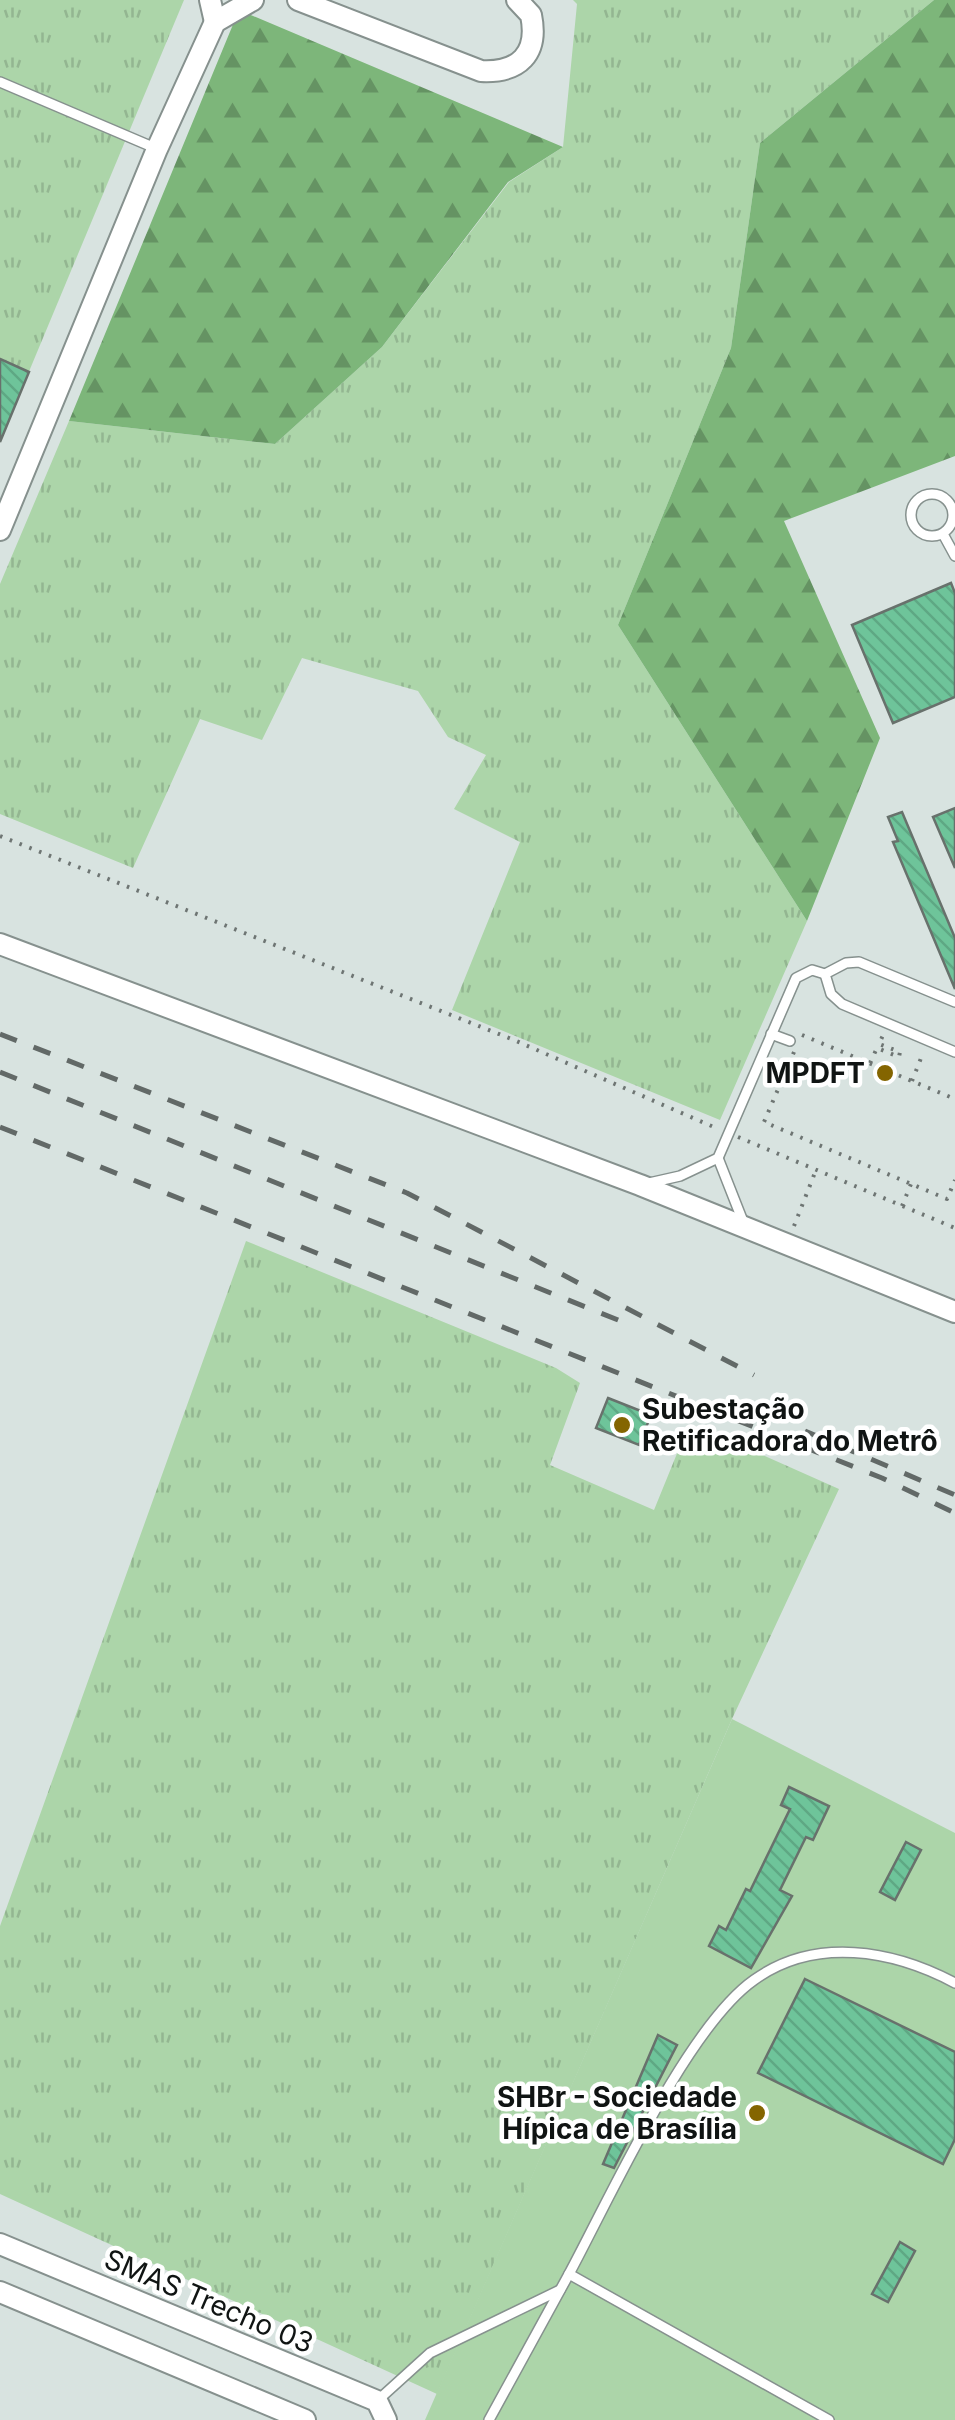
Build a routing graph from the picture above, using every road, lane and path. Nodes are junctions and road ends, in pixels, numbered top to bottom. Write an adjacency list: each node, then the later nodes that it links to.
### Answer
1 (210, 0): 5 (street)
2 (253, 0): 5 (street)
3 (298, 0): 4 (street)
4 (517, 0)
5 (215, 22): 7 (street)
6 (0, 82): 7 (lane)
7 (157, 149): 8 (street)
8 (0, 530)
9 (943, 534): 9 (lane); 10 (lane)
10 (955, 556)
11 (0, 836): 24 (path)
12 (0, 944): 29 (street)
13 (825, 974): 14 (lane); 15 (lane); 16 (lane)
14 (955, 1002)
15 (888, 1024): 19 (lane); 21 (path)
16 (771, 1034): 18 (lane); 24 (lane)
17 (802, 1035): 21 (path)
18 (792, 1047): 28 (path)
19 (955, 1052)
20 (922, 1056): 22 (path)
21 (870, 1064): 22 (path)
22 (912, 1081): 23 (path)
23 (955, 1099)
24 (729, 1133): 25 (lane); 26 (path)
25 (718, 1158): 29 (lane); 31 (lane)
26 (816, 1170): 30 (path); 33 (path)
27 (955, 1180): 28 (path)
28 (911, 1184): 30 (path)
29 (640, 1185): 31 (street)
30 (902, 1206): 32 (path)
31 (745, 1227): 33 (street)
32 (955, 1228)
33 (787, 1243): 34 (street)
34 (944, 1303): 35 (street)
35 (955, 1312)
36 (955, 1983): 38 (lane)
37 (0, 2244): 41 (street, SMAS Trecho 03)
38 (569, 2274): 39 (lane); 45 (lane)
39 (560, 2290): 41 (lane); 44 (lane)
40 (0, 2292): 42 (street)
41 (376, 2400): 43 (street)
42 (305, 2420)
43 (386, 2420)
44 (489, 2420)
45 (829, 2420)

